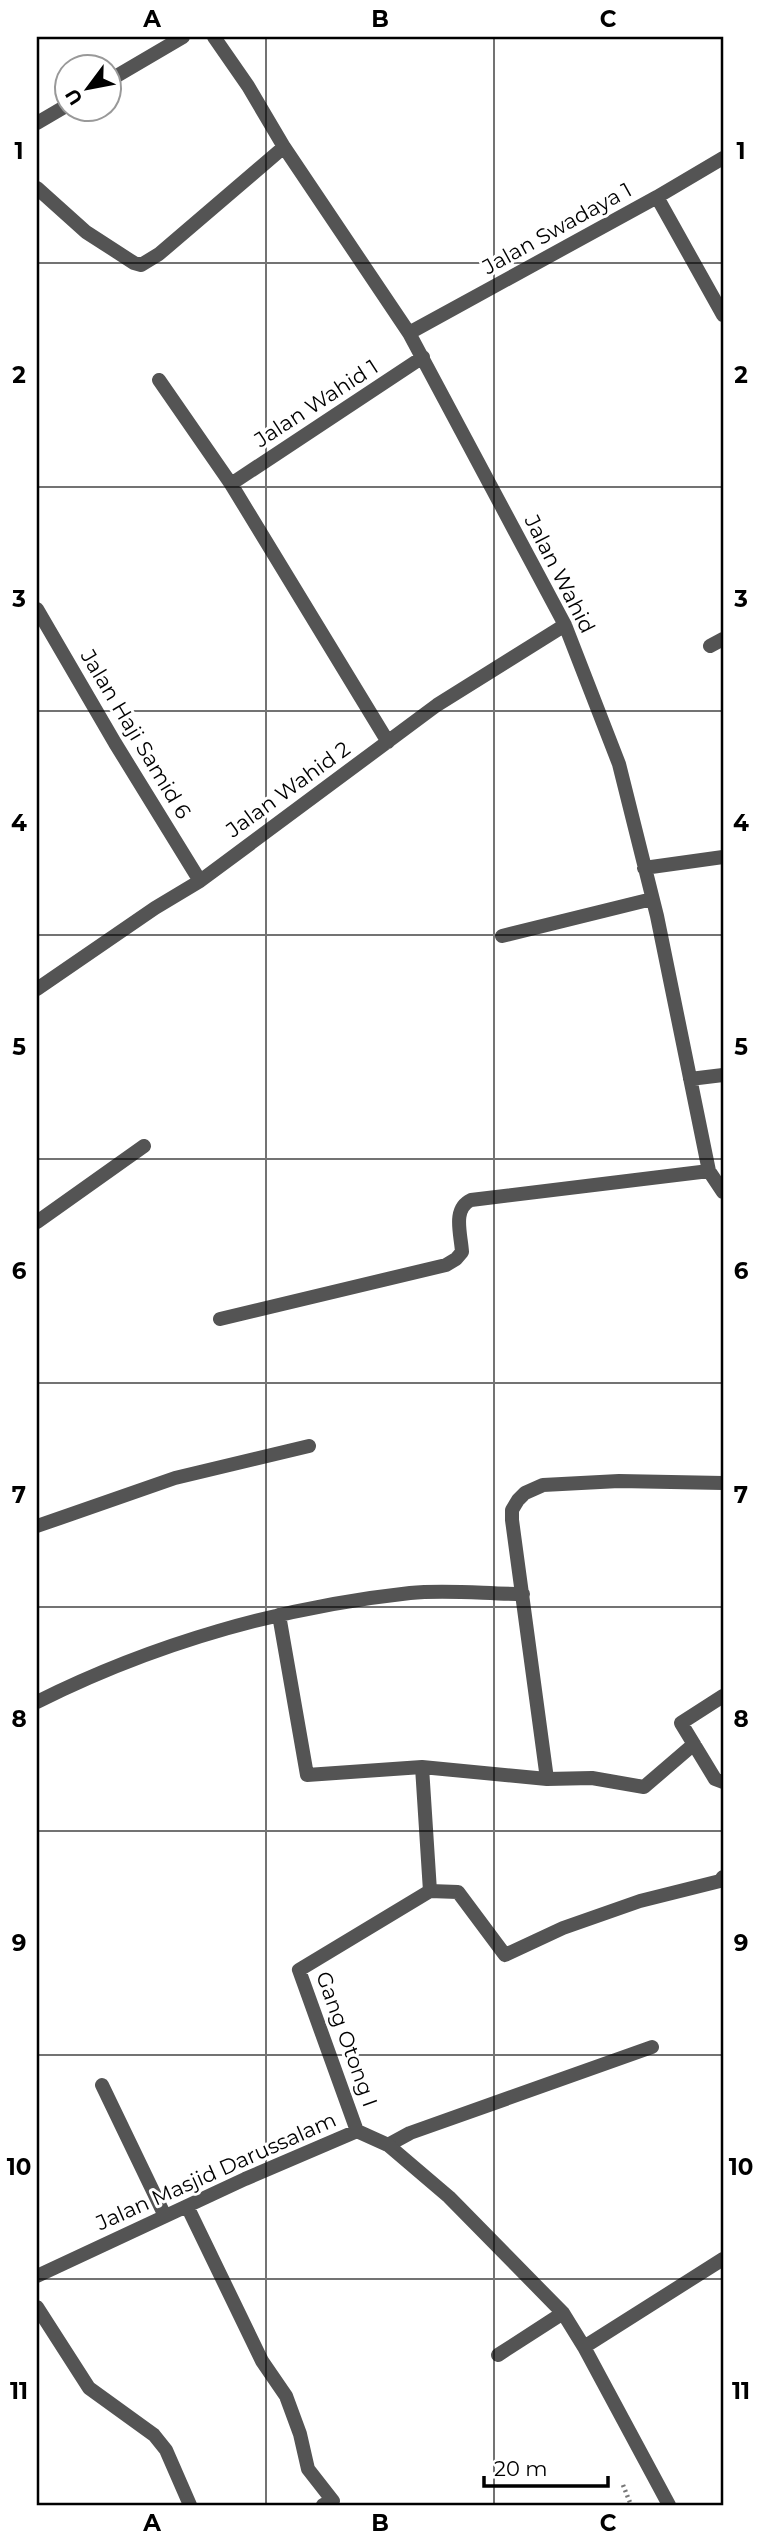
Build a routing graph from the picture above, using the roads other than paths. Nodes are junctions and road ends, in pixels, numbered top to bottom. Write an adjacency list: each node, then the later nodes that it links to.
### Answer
1 (183, 37): 3 (street)
2 (214, 37): 4 (street, Jalan Wahid)
3 (122, 73)
4 (284, 147): 6 (street); 9 (street, Jalan Wahid)
5 (723, 158): 7 (street, Jalan Swadaya 1)
6 (37, 188)
7 (657, 197): 8 (street); 9 (street, Jalan Swadaya 1)
8 (723, 315)
9 (409, 333): 10 (street, Jalan Wahid)
10 (423, 357): 12 (street, Jalan Wahid 1); 14 (street, Jalan Wahid)
11 (159, 380): 12 (street)
12 (231, 484): 15 (street)
13 (37, 608): 18 (street, Jalan Haji Samid 6)
14 (565, 625): 15 (street, Jalan Wahid 2); 17 (street, Jalan Wahid)
15 (388, 742): 18 (street, Jalan Wahid 2)
16 (723, 857): 17 (street)
17 (644, 867): 19 (street, Jalan Wahid)
18 (200, 881): 21 (street, Jalan Wahid 2)
19 (652, 899): 20 (street); 23 (street, Jalan Wahid)
20 (502, 936)
21 (37, 989)
22 (723, 1075): 23 (street)
23 (690, 1079): 25 (street, Jalan Wahid)
24 (144, 1146): 27 (street)
25 (709, 1171): 26 (street, Jalan Wahid); 28 (street)
26 (723, 1192)
27 (37, 1222)
28 (220, 1319)
29 (309, 1446): 31 (street)
30 (723, 1483): 32 (street)
31 (37, 1526)
32 (523, 1594): 33 (street); 38 (street)
33 (279, 1615): 35 (street); 37 (street)
34 (723, 1696): 36 (street)
35 (37, 1702)
36 (694, 1744): 38 (street); 39 (street)
37 (422, 1767): 38 (street); 41 (street)
38 (547, 1779)
39 (723, 1782)
40 (723, 1877): 41 (street)
41 (430, 1891): 44 (street, Gang Otong I)
42 (652, 2048): 45 (street)
43 (102, 2085): 47 (street)
44 (357, 2131): 45 (street, Jalan Masjid Darussalam); 46 (street, Jalan Masjid Darussalam)
45 (388, 2145): 51 (street, Jalan Masjid Darussalam)
46 (187, 2206): 47 (street, Jalan Masjid Darussalam); 55 (street)
47 (165, 2216): 49 (street, Jalan Masjid Darussalam)
48 (723, 2259): 52 (street)
49 (37, 2276)
50 (37, 2307): 54 (street)
51 (563, 2314): 52 (street, Jalan Masjid Darussalam); 53 (street)
52 (584, 2347): 56 (street, Jalan Masjid Darussalam)
53 (498, 2355)
54 (190, 2505)
55 (323, 2505)
56 (669, 2505)

